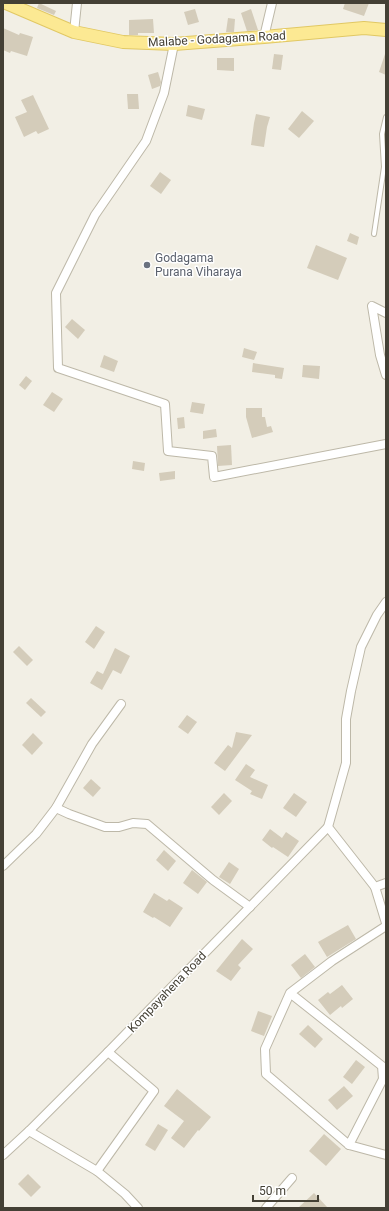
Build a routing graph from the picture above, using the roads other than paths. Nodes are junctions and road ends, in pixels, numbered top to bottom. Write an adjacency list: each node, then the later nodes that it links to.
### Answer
1 (6, 3): 5 (main road, Malabe - Godagama Road)
2 (77, 3): 5 (street)
3 (272, 3): 6 (street)
4 (386, 30): 6 (main road, Malabe - Godagama Road)
5 (74, 32): 7 (main road, Malabe - Godagama Road)
6 (264, 37): 7 (main road, Malabe - Godagama Road)
7 (174, 44): 12 (street)
8 (386, 118): 9 (lane)
9 (374, 234)
10 (386, 313): 11 (street)
11 (386, 375)
12 (386, 444)
13 (386, 602): 16 (street, Kompayahena Road)
14 (121, 704): 15 (street)
15 (56, 808): 17 (street); 20 (street)
16 (328, 827): 19 (street); 20 (street, Kompayahena Road)
17 (3, 866)
18 (386, 883): 19 (street)
19 (375, 887): 21 (street)
20 (250, 907): 23 (street, Kompayahena Road)
21 (386, 924): 22 (street)
22 (290, 993): 25 (street); 25 (street)
23 (108, 1052): 24 (street, Kompayahena Road); 28 (street)
24 (29, 1131): 26 (street, Kompayahena Road); 28 (street)
25 (349, 1145): 27 (street)
26 (3, 1155)
27 (386, 1155)
28 (97, 1171): 30 (street)
29 (292, 1178): 31 (street)
30 (138, 1208)
31 (266, 1208)

